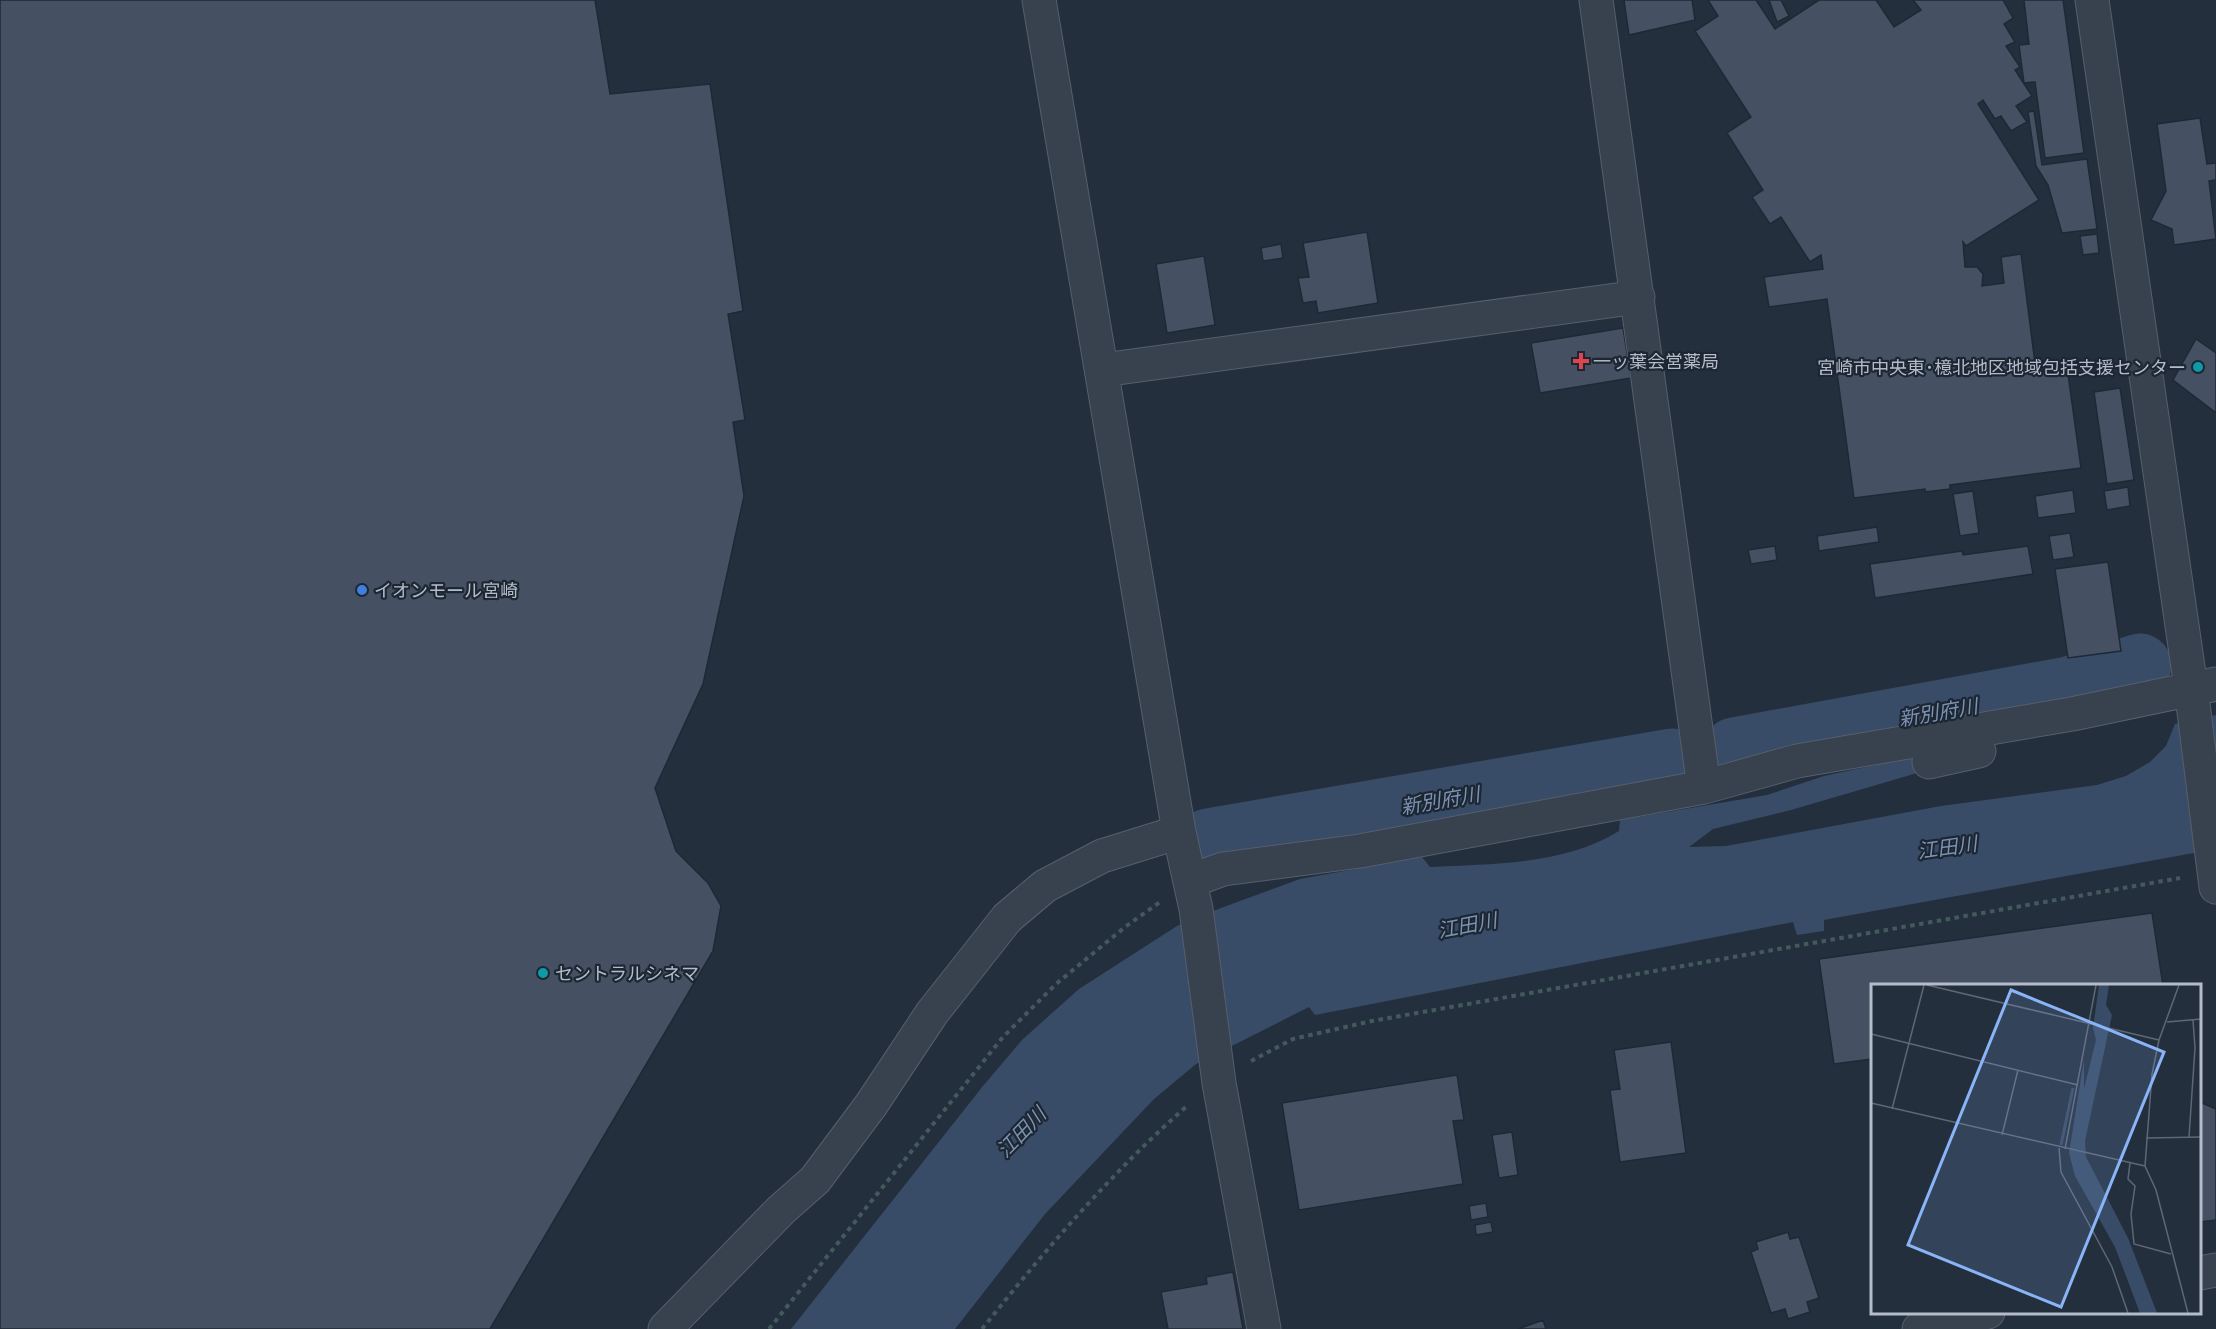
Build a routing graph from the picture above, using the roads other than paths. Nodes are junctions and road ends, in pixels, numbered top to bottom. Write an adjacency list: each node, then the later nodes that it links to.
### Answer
1 (1039, 0): 5 (street)
2 (1596, 0): 4 (street)
3 (2092, 0): 6 (street)
4 (1638, 297): 5 (street); 9 (street)
5 (1103, 370): 10 (street)
6 (2200, 695): 7 (street); 11 (street)
7 (2072, 714): 8 (street); 9 (street)
8 (1929, 762)
9 (1704, 787): 12 (street)
10 (1179, 832): 12 (street); 16 (street)
11 (2214, 874)
12 (1193, 895): 17 (street)
13 (2216, 1270): 14 (street)
14 (2201, 1273)
15 (1980, 1314): 18 (street)
16 (665, 1329)
17 (1264, 1329)
18 (1920, 1329)

